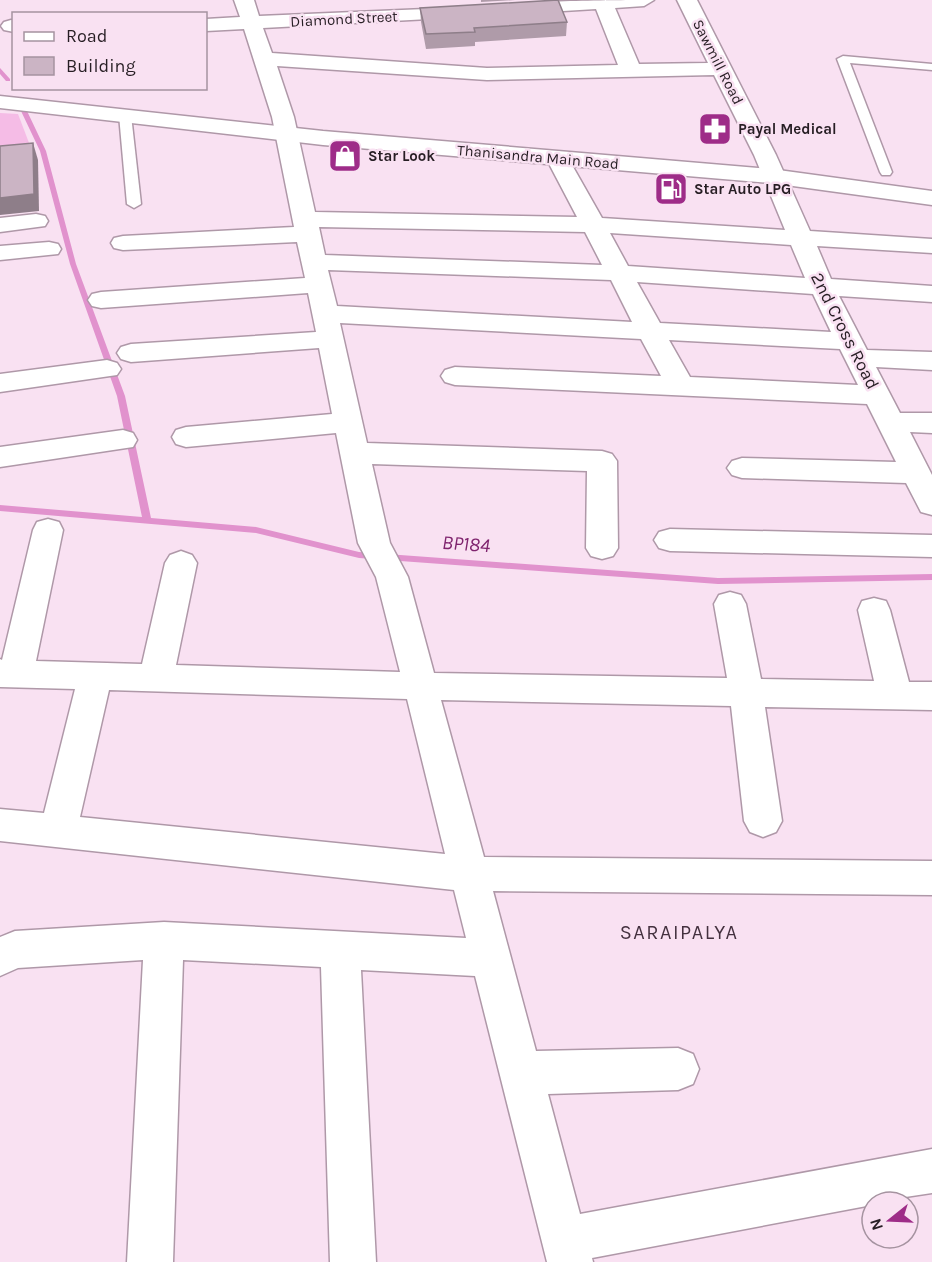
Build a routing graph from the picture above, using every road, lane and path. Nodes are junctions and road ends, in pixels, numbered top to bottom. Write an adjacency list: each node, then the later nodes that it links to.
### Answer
1 (244, 0): 9 (street)
2 (644, 0): 5 (street, Diamond Street)
3 (687, 0): 12 (street, Sawmill Road)
4 (568, 2): 5 (street, Diamond Street); 7 (street, Diamond Street)
5 (603, 3): 13 (street)
6 (388, 8): 7 (street, Diamond Street); 9 (street, Diamond Street)
7 (477, 8)
8 (207, 25): 9 (street, Diamond Street)
9 (250, 25): 10 (street)
10 (262, 59): 13 (street); 17 (street)
11 (932, 68): 20 (lane)
12 (721, 69): 13 (street); 19 (street, Sawmill Road)
13 (631, 70)
14 (58, 90): 17 (street, Thanisandra Main Road)
15 (0, 102): 16 (street, Thanisandra Main Road)
16 (125, 115): 17 (street, Thanisandra Main Road); 23 (lane)
17 (284, 125): 18 (street, Thanisandra Main Road); 19 (street, Thanisandra Main Road); 27 (street)
18 (557, 158): 19 (street, Thanisandra Main Road); 26 (street)
19 (768, 166): 20 (street, Thanisandra Main Road); 22 (street, Thanisandra Main Road); 28 (street, 2nd Cross Road)
20 (886, 172): 21 (street, Thanisandra Main Road)
21 (932, 179)
22 (932, 198)
23 (134, 204)
24 (36, 221): 25 (street)
25 (0, 225)
26 (593, 225): 27 (street); 28 (street); 34 (street)
27 (305, 227): 29 (street); 33 (street)
28 (798, 236): 30 (street); 35 (street, 2nd Cross Road)
29 (123, 243)
30 (932, 246)
31 (49, 249): 32 (street)
32 (0, 253)
33 (316, 273): 34 (street); 37 (street); 38 (street)
34 (619, 273): 35 (street); 39 (street)
35 (821, 285): 36 (street); 40 (street, 2nd Cross Road)
36 (932, 294)
37 (101, 300)
38 (327, 327): 39 (street); 41 (street); 48 (street)
39 (650, 329): 40 (street); 46 (street)
40 (854, 349): 42 (street); 47 (street, 2nd Cross Road)
41 (131, 352)
42 (932, 361)
43 (107, 369): 45 (street)
44 (455, 376): 46 (street)
45 (0, 383)
46 (680, 385): 47 (street)
47 (877, 395): 49 (street, 2nd Cross Road)
48 (348, 422): 51 (street); 53 (street)
49 (890, 422): 50 (street); 56 (street, 2nd Cross Road)
50 (932, 423)
51 (186, 437)
52 (123, 440): 54 (street)
53 (355, 453): 61 (street); 68 (street)
54 (0, 457)
55 (742, 468): 56 (street)
56 (916, 473): 57 (street, 2nd Cross Road)
57 (932, 504)
58 (48, 530): 65 (street)
59 (670, 540): 60 (street)
60 (932, 546)
61 (602, 548)
62 (181, 563): 67 (street)
63 (730, 604): 69 (street)
64 (874, 610): 70 (street)
65 (8, 673): 66 (street)
66 (96, 675): 67 (street); 74 (street)
67 (156, 677): 68 (street)
68 (420, 686): 69 (street); 75 (street)
69 (746, 691): 70 (street); 72 (street)
70 (895, 695): 71 (street)
71 (932, 696)
72 (763, 821)
73 (0, 825): 74 (street)
74 (57, 831): 75 (street)
75 (469, 874): 76 (street); 80 (street)
76 (932, 878)
77 (164, 940): 78 (street); 79 (street); 85 (street)
78 (340, 949): 80 (street); 86 (street)
79 (0, 957)
80 (490, 958): 82 (street)
81 (678, 1069): 82 (street)
82 (521, 1073): 84 (street)
83 (932, 1171): 84 (street)
84 (567, 1251)
85 (150, 1262)
86 (353, 1262)

